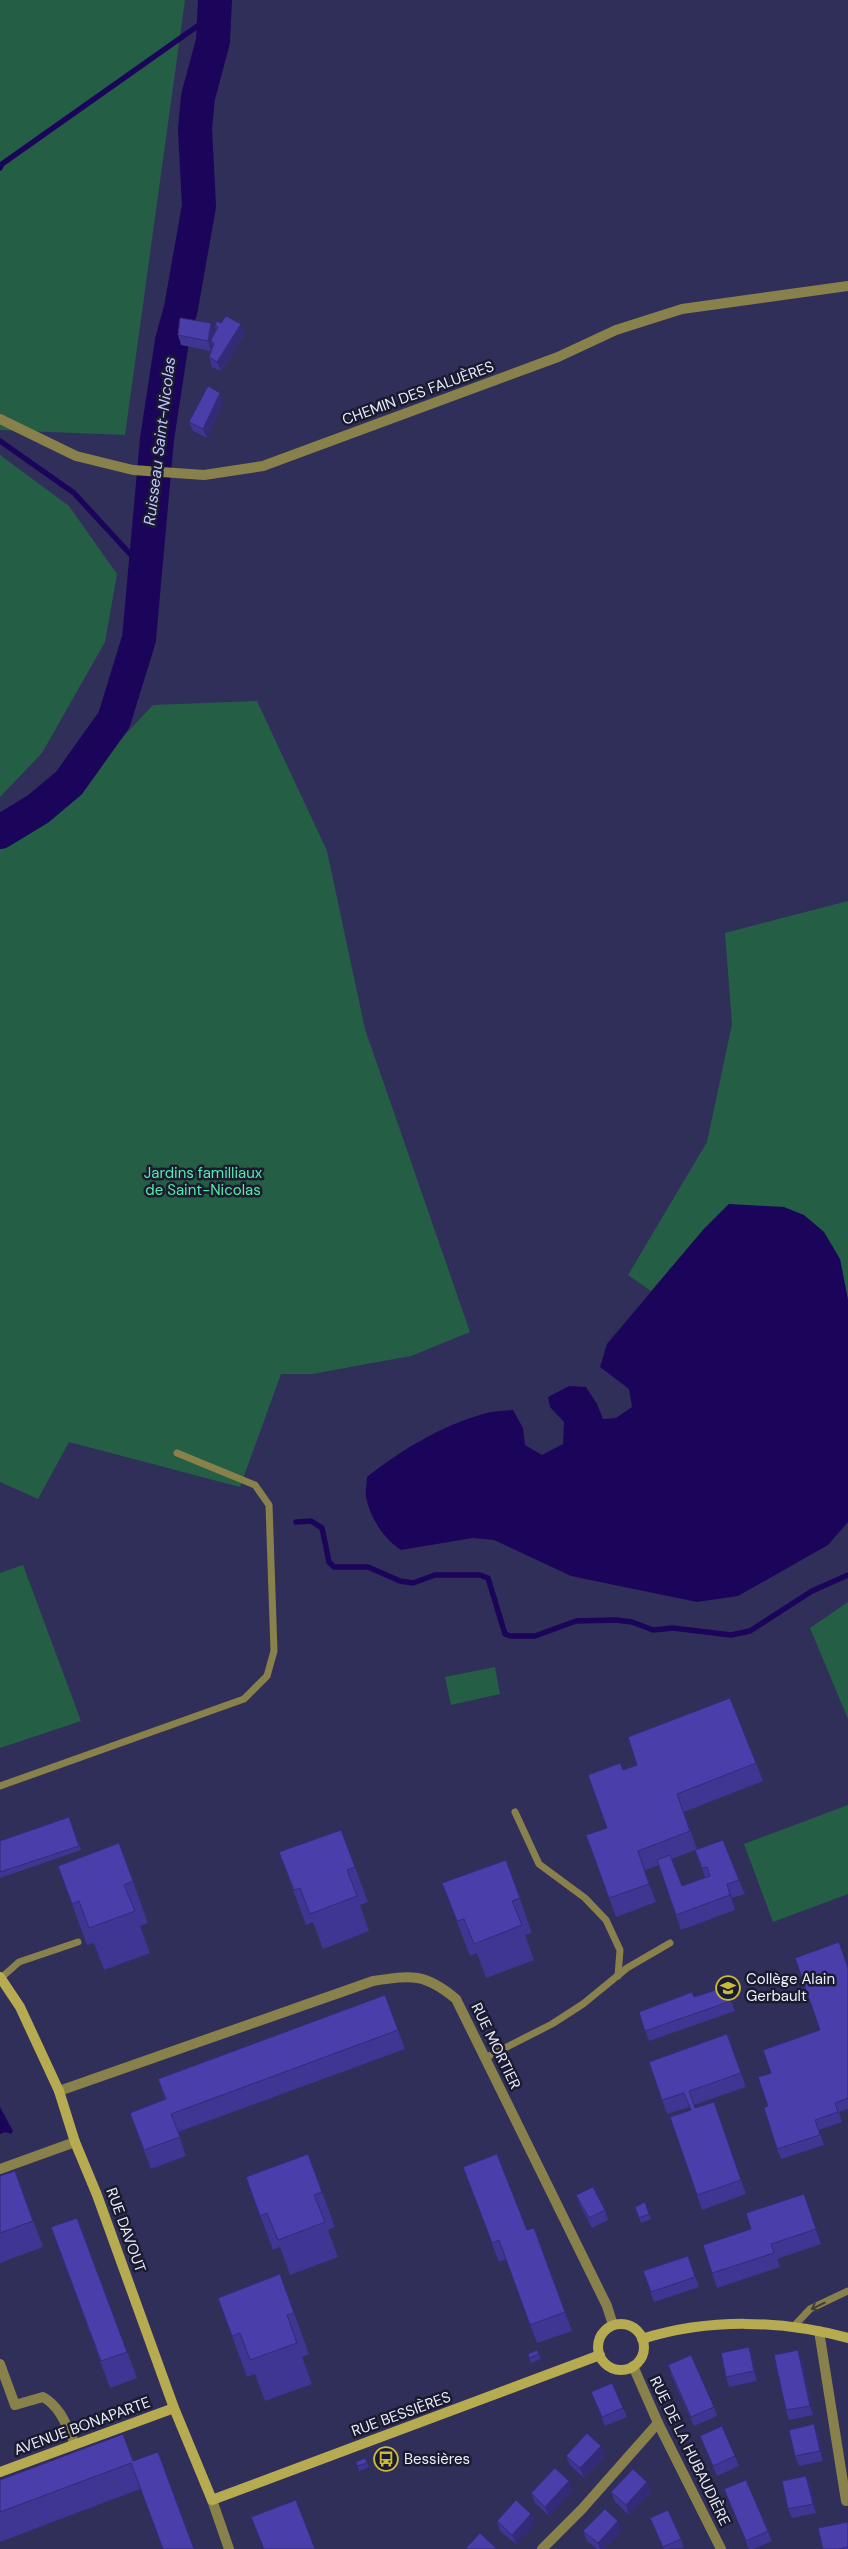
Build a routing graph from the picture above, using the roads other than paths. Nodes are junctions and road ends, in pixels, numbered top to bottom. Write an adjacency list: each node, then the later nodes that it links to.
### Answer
1 (848, 286): 2 (street, CHEMIN DES FALUÈRES)
2 (0, 419)
3 (177, 1453): 4 (lane)
4 (0, 1786)
5 (515, 1812): 8 (lane)
6 (78, 1942): 9 (lane)
7 (670, 1943): 8 (lane)
8 (618, 1976): 10 (lane)
9 (1, 1977): 11 (street, RUE DAVOUT)
10 (485, 2058): 11 (street, RUE MORTIER); 15 (street, RUE MORTIER)
11 (60, 2091): 12 (street, RUE DAVOUT)
12 (75, 2142): 13 (street); 23 (street, RUE DAVOUT)
13 (0, 2169)
14 (848, 2291): 16 (lane, one-way to 16)
15 (613, 2325): 19 (street); 20 (street)
16 (792, 2327): 17 (street); 19 (street)
17 (819, 2330): 18 (street); 28 (street)
18 (848, 2338)
19 (642, 2339): 22 (street)
20 (600, 2356): 22 (street); 27 (street, RUE BESSIÈRES)
21 (0, 2364): 25 (street)
22 (633, 2366): 24 (street, RUE DE LA HUBAUDIÈRE)
23 (174, 2408): 25 (street, AVENUE BONAPARTE); 27 (street, RUE DAVOUT)
24 (658, 2423): 30 (street); 31 (street, RUE DE LA HUBAUDIÈRE)
25 (75, 2444): 26 (street, AVENUE BONAPARTE)
26 (0, 2472)
27 (212, 2500): 29 (street)
28 (846, 2501)
29 (230, 2549)
30 (542, 2549)
31 (722, 2549)

